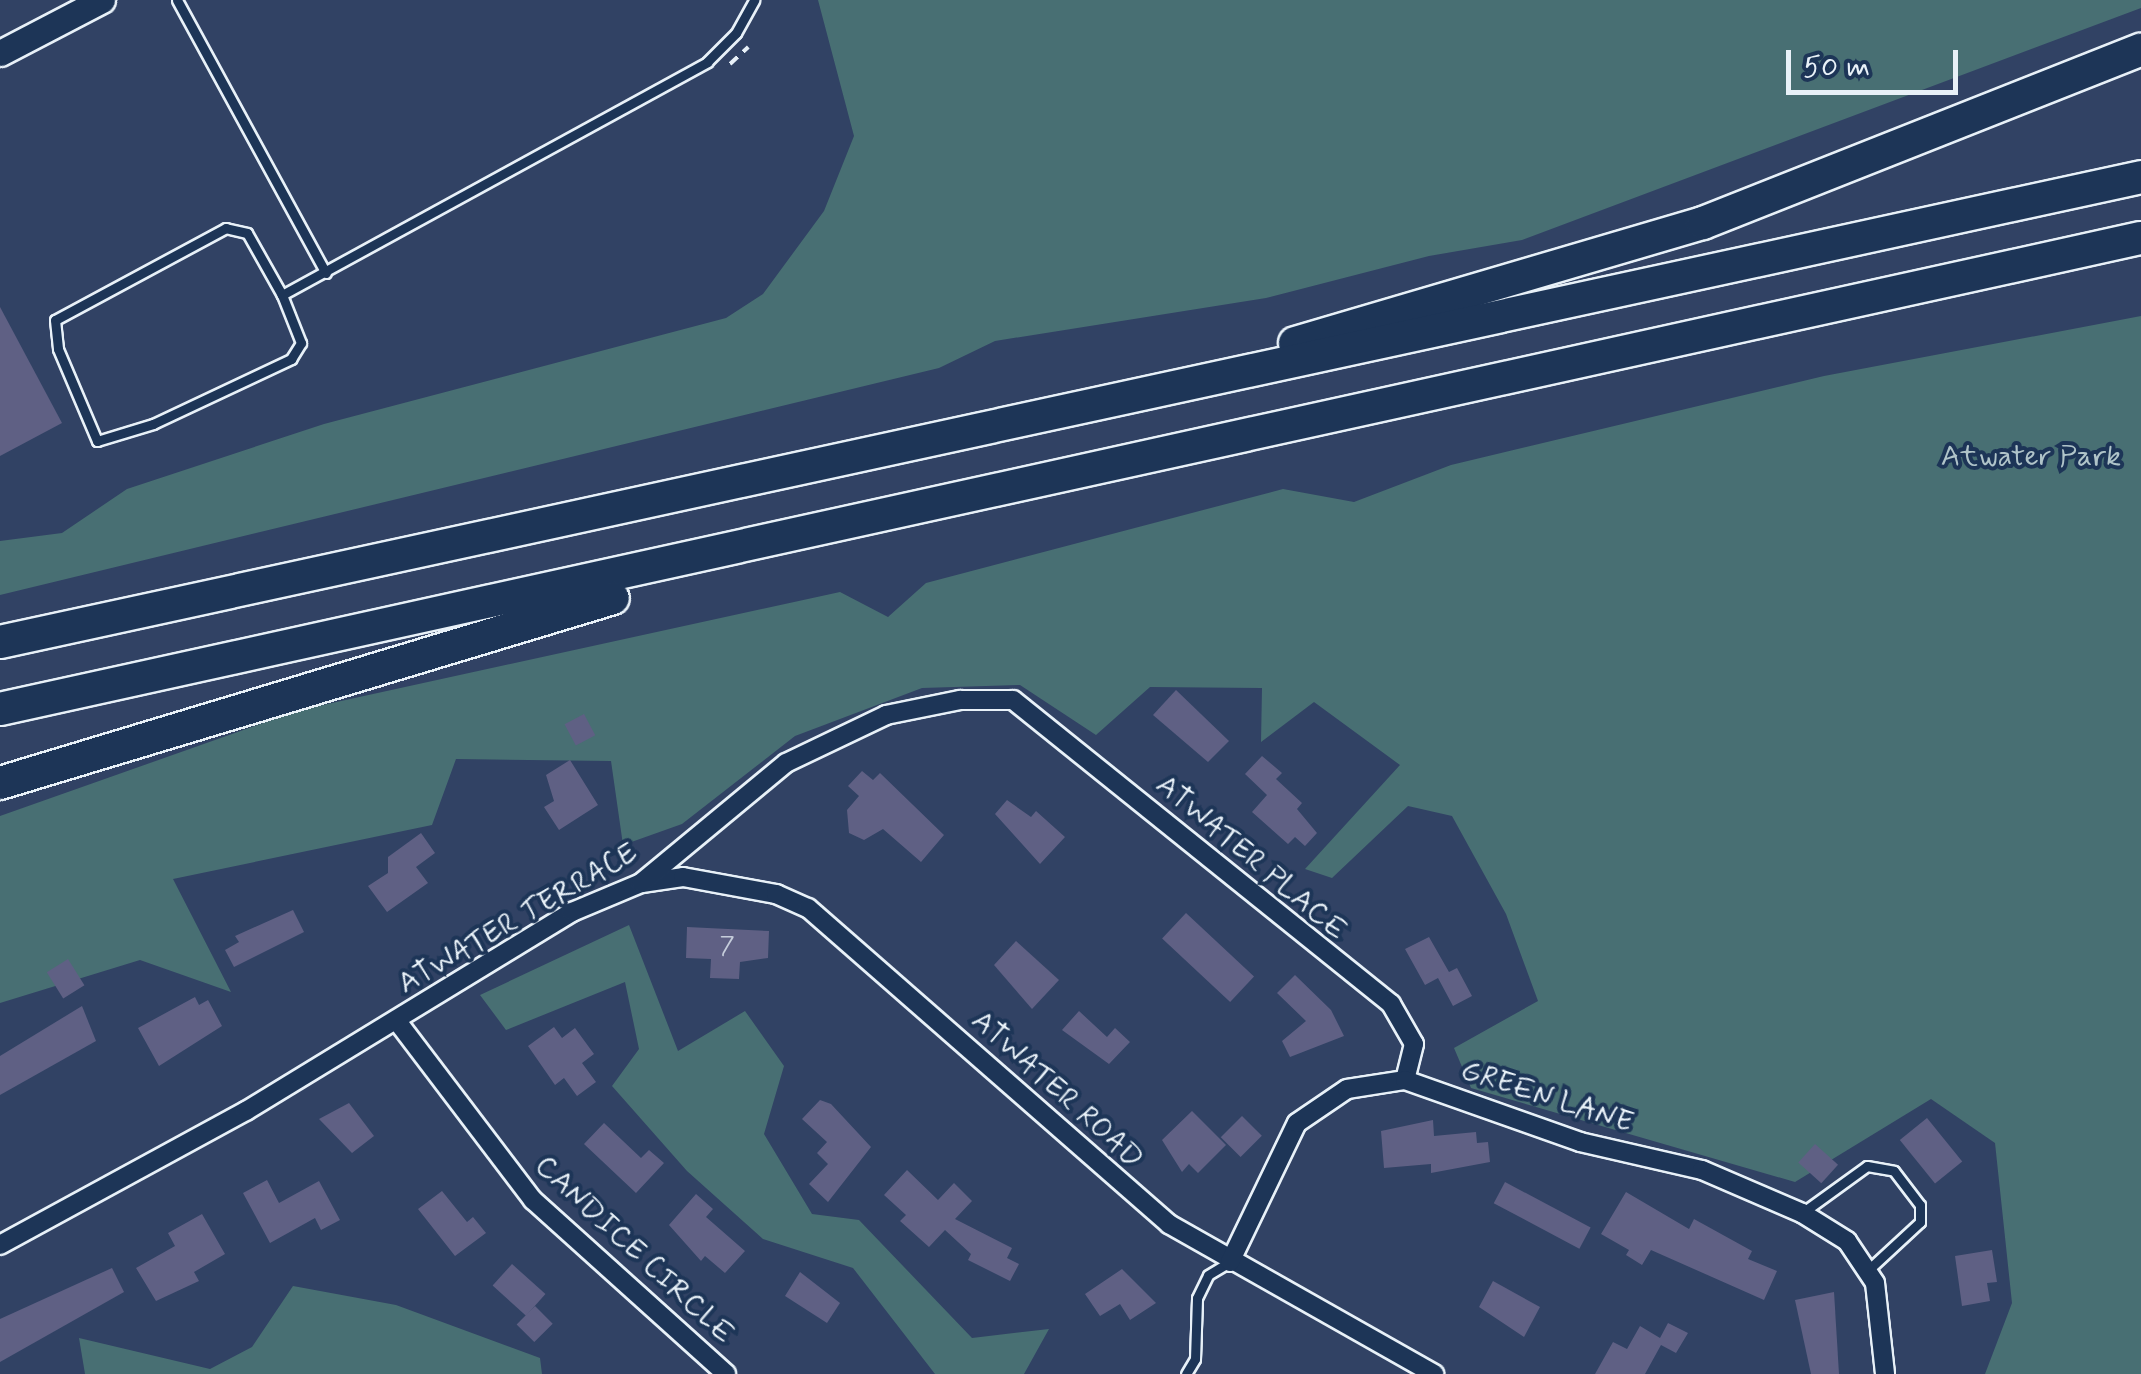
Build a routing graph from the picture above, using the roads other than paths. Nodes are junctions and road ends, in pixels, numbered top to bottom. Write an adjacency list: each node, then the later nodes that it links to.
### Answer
1 (102, 0): 5 (main road)
2 (177, 0): 8 (lane)
3 (754, 0): 8 (lane)
4 (2141, 50): 10 (highway)
5 (0, 53)
6 (2141, 177): 10 (highway)
7 (2141, 238): 11 (highway)
8 (326, 273): 9 (lane)
9 (282, 296): 9 (lane)
10 (914, 444): 12 (highway)
11 (918, 510): 14 (highway); 15 (highway)
12 (0, 642)
13 (1013, 700): 16 (street, ATWATER TERRACE); 18 (street, ATWATER PLACE)
14 (0, 709)
15 (0, 782)
16 (641, 883): 17 (street, ATWATER TERRACE); 21 (street, ATWATER ROAD)
17 (397, 1021): 20 (street, ATWATER TERRACE); 23 (street, CANDICE CIRCLE)
18 (1405, 1080): 19 (street, GREEN LANE); 21 (street, GREEN LANE)
19 (1802, 1213): 22 (street, GREEN LANE); 22 (lane)
20 (0, 1245)
21 (1230, 1262): 24 (lane); 25 (street, ATWATER ROAD)
22 (1867, 1271): 26 (street, GREEN LANE)
23 (726, 1374)
24 (1186, 1374)
25 (1434, 1374)
26 (1884, 1374)

